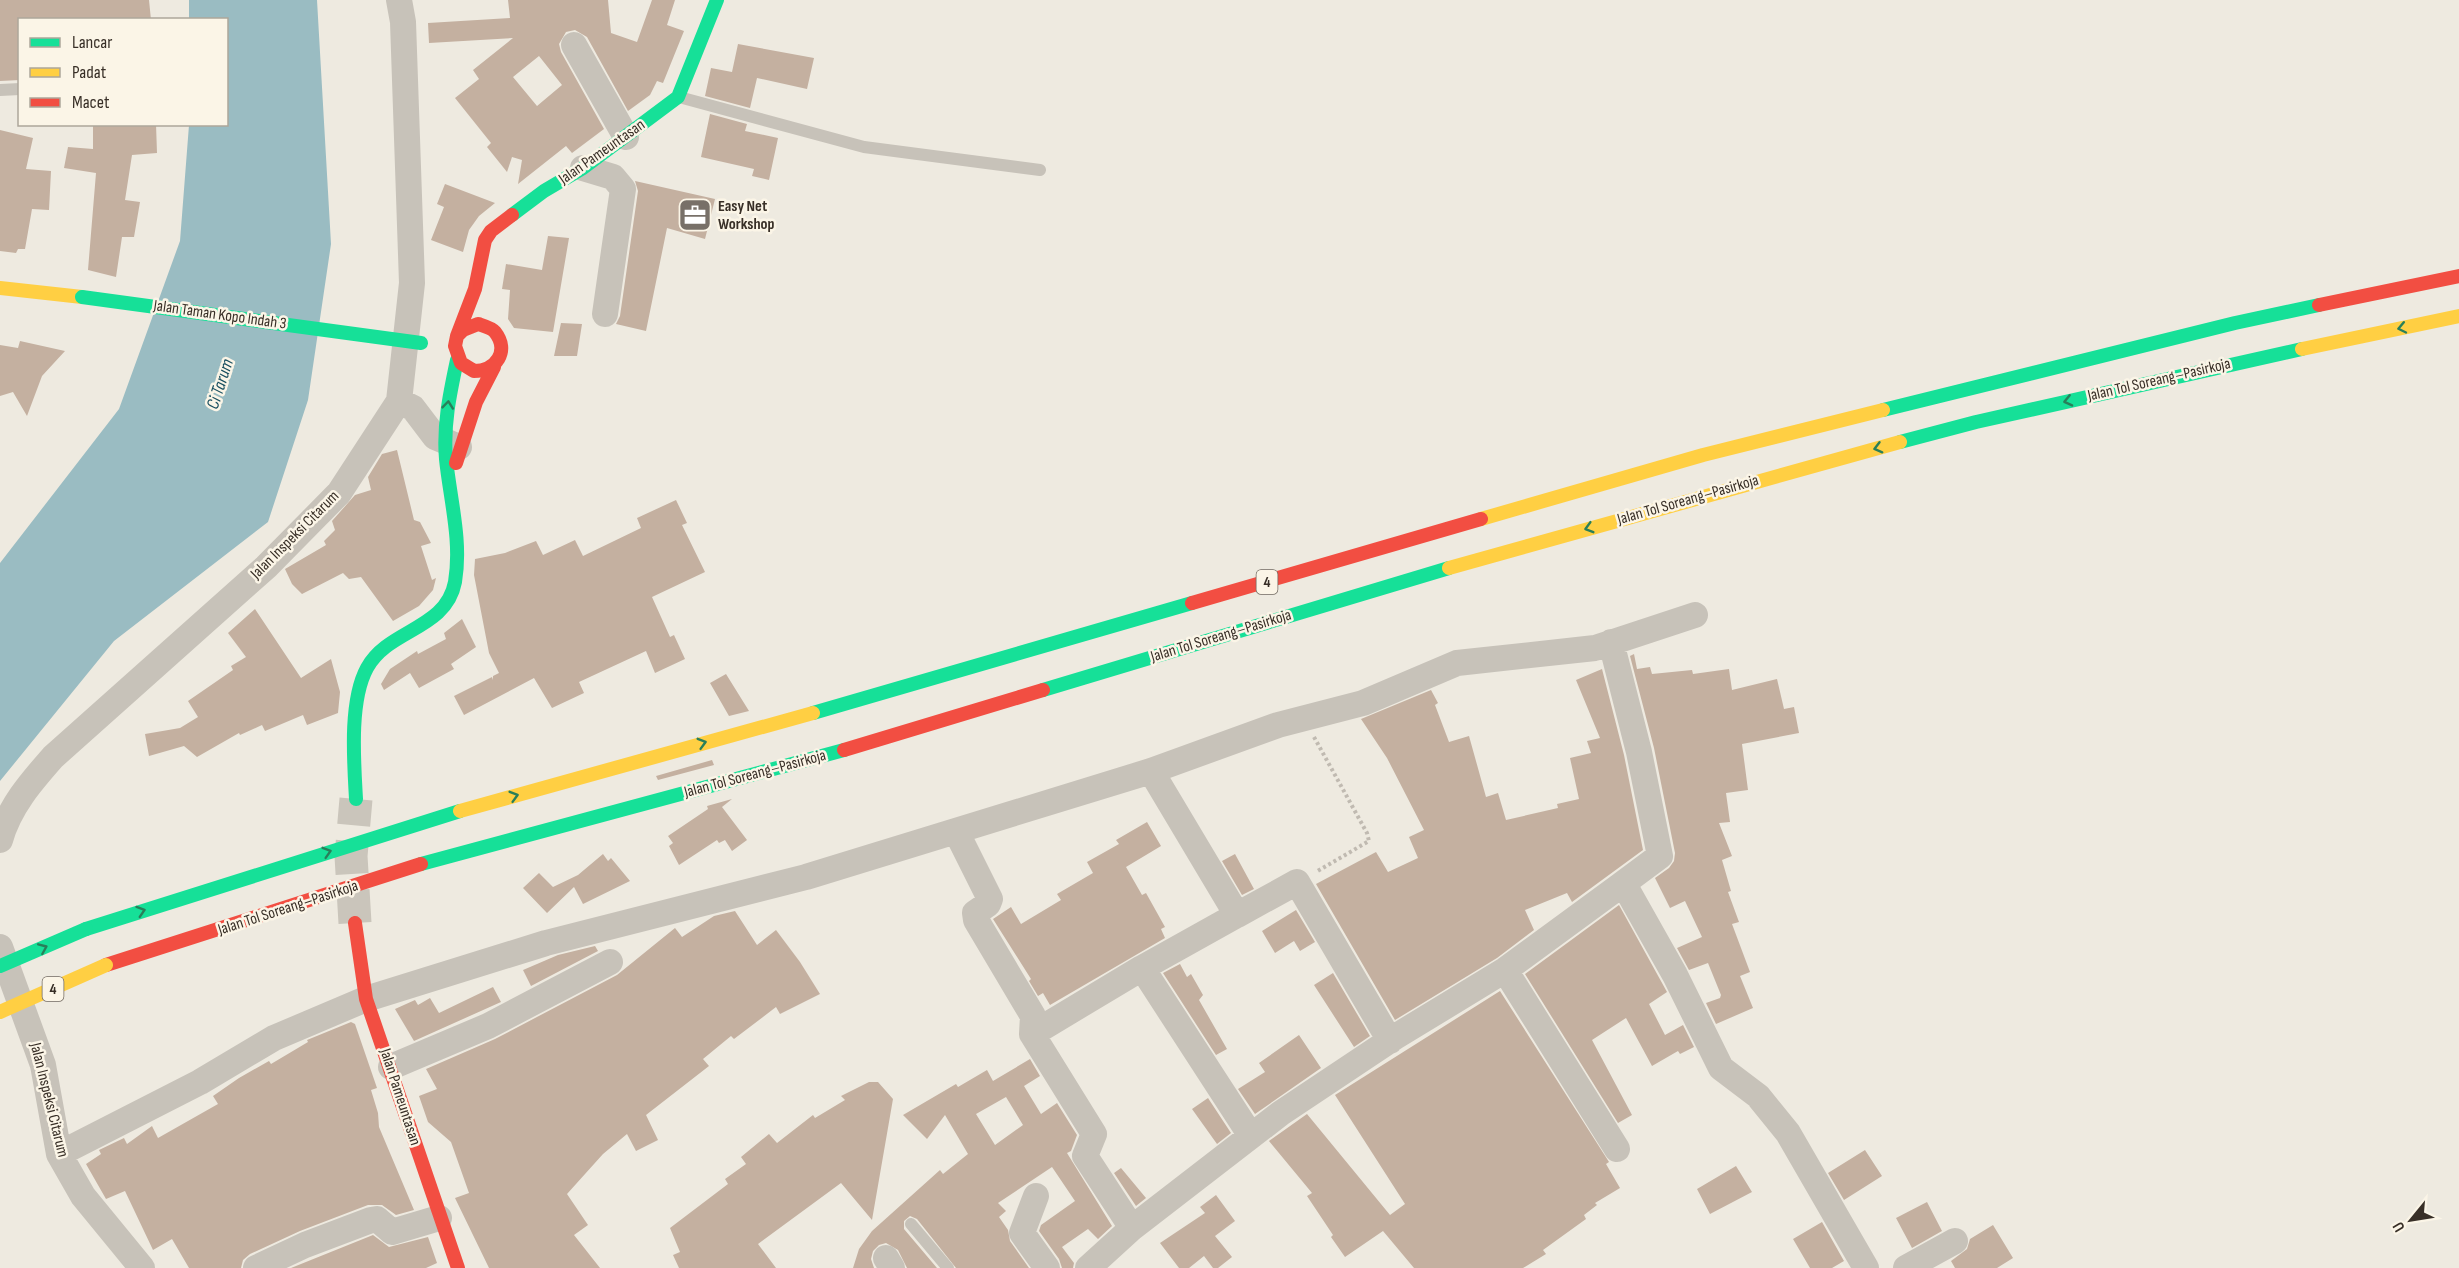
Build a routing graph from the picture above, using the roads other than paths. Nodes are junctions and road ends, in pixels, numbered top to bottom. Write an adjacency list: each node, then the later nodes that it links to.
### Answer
1 (399, 0): 18 (street, Jalan Inspeksi Citarum)
2 (717, 0): 6 (main road)
3 (574, 45): 7 (street)
4 (18, 89): 5 (lane)
5 (0, 90)
6 (678, 97): 7 (main road, Jalan Pameuntasan); 9 (lane)
7 (626, 137): 8 (main road, Jalan Pameuntasan)
8 (583, 168): 12 (main road, Jalan Pameuntasan); 13 (street)
9 (1040, 170)
10 (2459, 276): 31 (main road, 4, one-way to 10, bridge)
11 (0, 288): 16 (main road, Jalan Taman Kopo Indah 3, bridge)
12 (475, 289): 15 (main road); 16 (main road, Jalan Pameuntasan)
13 (605, 314)
14 (2459, 316): 35 (main road, Jalan Tol Soreang–Pasirkoja / 4, one-way to 35, bridge)
15 (494, 330): 16 (main road); 17 (main road)
16 (456, 348): 17 (main road); 19 (main road, Jalan Pameuntasan, one-way to 16)
17 (494, 367): 19 (main road)
18 (399, 401): 19 (street); 25 (street, Jalan Inspeksi Citarum)
19 (453, 445): 23 (main road)
20 (1695, 615): 21 (street)
21 (1611, 642): 22 (street); 26 (street)
22 (1151, 771): 24 (street); 27 (street)
23 (356, 799)
24 (956, 831): 34 (street); 36 (street)
25 (0, 840)
26 (1621, 885): 33 (street); 53 (street)
27 (1237, 915): 32 (street); 37 (street)
28 (355, 923): 34 (main road, Jalan Pameuntasan)
29 (0, 947): 41 (street, Jalan Inspeksi Citarum)
30 (610, 962): 38 (street)
31 (0, 966)
32 (1142, 968): 36 (street); 39 (street)
33 (1505, 970): 37 (street); 40 (street)
34 (366, 999): 38 (main road, Jalan Pameuntasan); 41 (street)
35 (0, 1012)
36 (1032, 1034): 45 (street)
37 (1390, 1041): 39 (street)
38 (391, 1067): 43 (main road, Jalan Pameuntasan)
39 (1251, 1136): 45 (street)
40 (1617, 1149)
41 (59, 1154): 47 (street, Jalan Inspeksi Citarum)
42 (1036, 1196): 51 (street)
43 (439, 1218): 48 (street); 49 (main road, Jalan Pameuntasan)
44 (911, 1224): 50 (lane)
45 (1132, 1228): 52 (street)
46 (1955, 1241): 54 (street)
47 (142, 1268)
48 (256, 1268)
49 (458, 1268)
50 (948, 1268)
51 (1047, 1268)
52 (1088, 1268)
53 (1866, 1268)
54 (1906, 1268)

